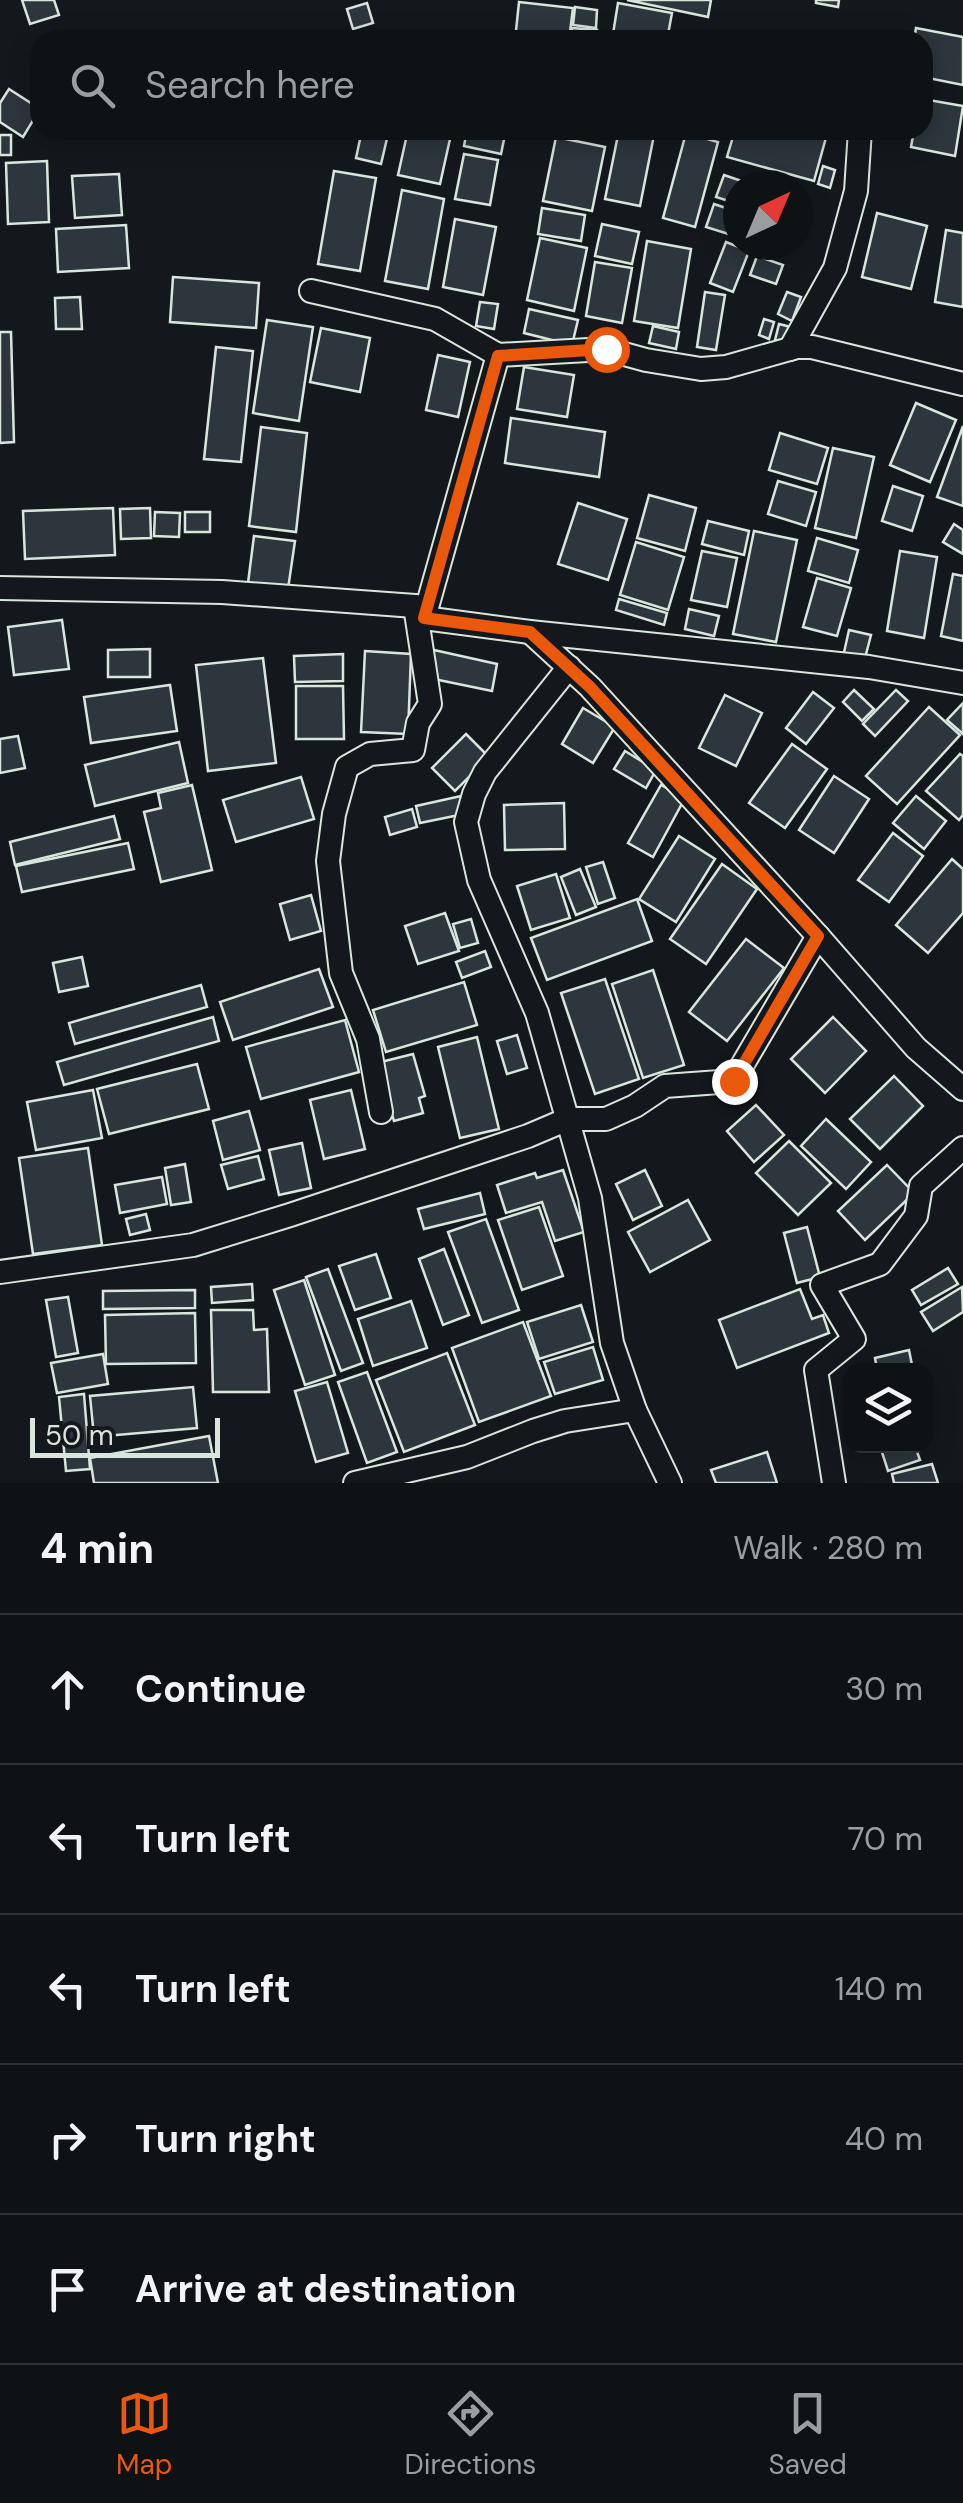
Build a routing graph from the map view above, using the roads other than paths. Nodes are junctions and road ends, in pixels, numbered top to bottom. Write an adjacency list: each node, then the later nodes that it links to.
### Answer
1 (859, 140): 3 (street)
2 (311, 291): 4 (street)
3 (790, 349): 4 (street); 5 (street)
4 (498, 356): 7 (street)
5 (963, 384)
6 (0, 588): 7 (street)
7 (419, 612): 8 (street); 13 (street)
8 (530, 632): 9 (street); 10 (street)
9 (568, 667): 11 (street); 14 (street)
10 (963, 683)
11 (818, 936): 12 (street); 14 (street)
12 (963, 1089)
13 (380, 1112)
14 (568, 1119): 16 (street); 17 (street)
15 (963, 1148): 20 (street)
16 (0, 1272)
17 (635, 1410): 18 (street); 19 (street)
18 (355, 1483)
19 (670, 1483)
20 (834, 1483)

